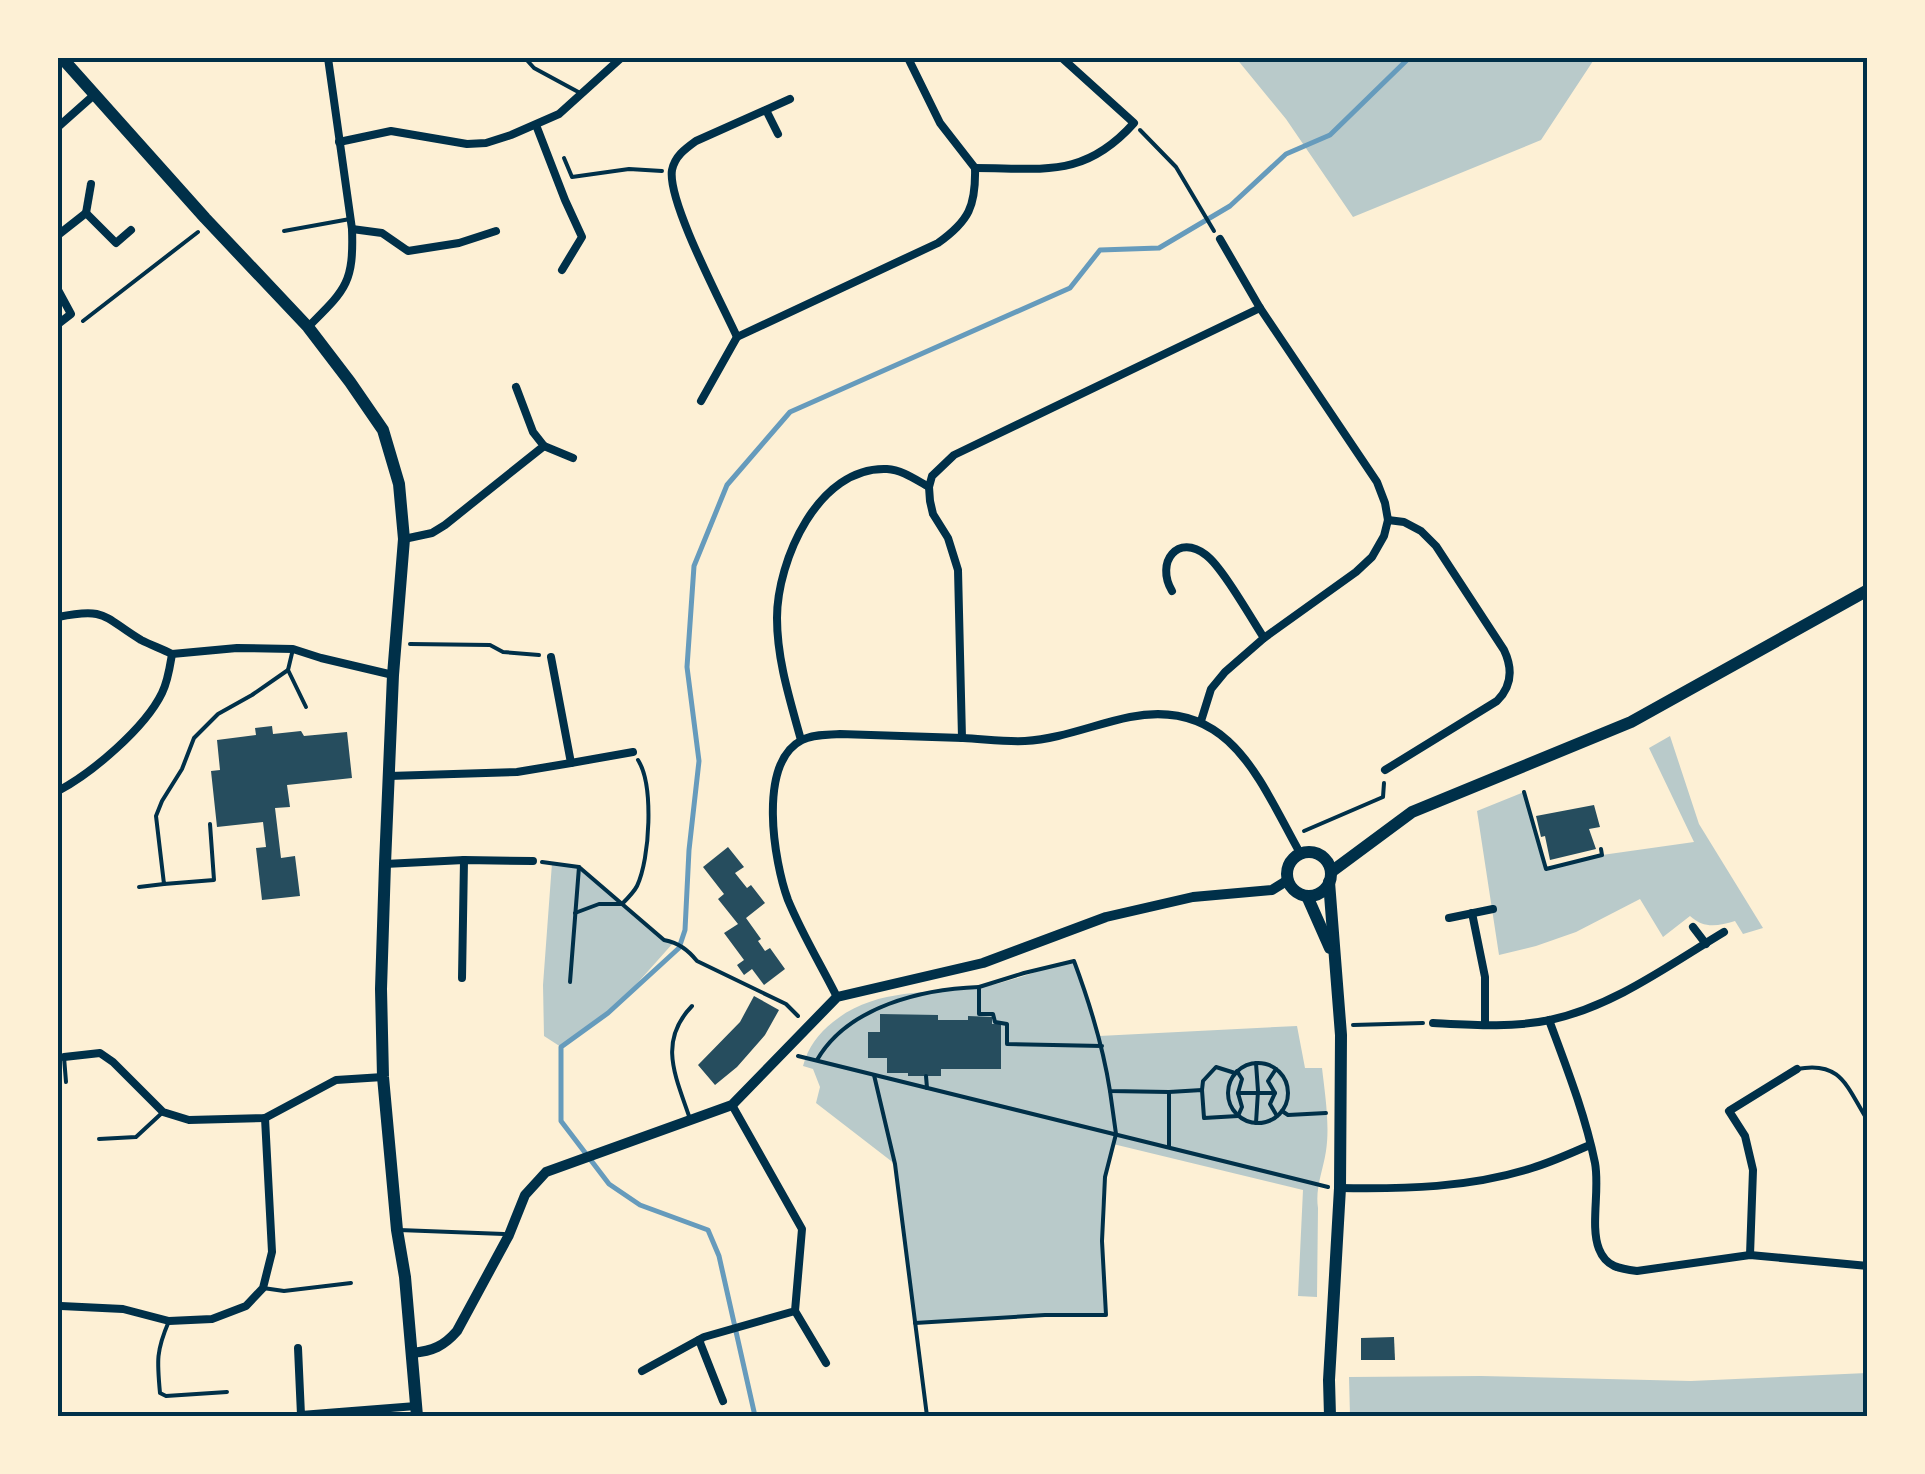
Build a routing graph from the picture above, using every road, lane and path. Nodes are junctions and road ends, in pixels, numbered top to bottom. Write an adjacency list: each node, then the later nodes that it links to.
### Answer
1 (62, 58): 8 (main road)
2 (328, 58): 15 (street)
3 (526, 58): 7 (lane)
4 (621, 58): 7 (street)
5 (908, 58): 17 (street)
6 (1062, 58): 11 (street)
7 (582, 94): 12 (street)
8 (94, 95): 13 (street); 22 (main road)
9 (790, 99): 10 (street)
10 (766, 110): 14 (street); 18 (street)
11 (1134, 123): 17 (street); 23 (path)
12 (536, 125): 15 (street); 32 (street)
13 (58, 127)
14 (778, 134)
15 (339, 142): 21 (street)
16 (560, 148): 18 (path)
17 (975, 168): 38 (street)
18 (672, 172): 38 (street)
19 (91, 184): 20 (street)
20 (86, 213): 24 (street); 28 (street)
21 (350, 218): 25 (lane); 26 (street)
22 (210, 223): 36 (path); 37 (main road)
23 (1214, 229)
24 (131, 230)
25 (284, 230)
26 (352, 230): 30 (street); 37 (street)
27 (496, 231): 30 (street)
28 (58, 236)
29 (1220, 239): 34 (street)
30 (408, 251): 31 (street)
31 (414, 264)
32 (562, 270)
33 (58, 290): 35 (street)
34 (1260, 308): 43 (street); 44 (street)
35 (58, 324)
36 (73, 328)
37 (308, 328): 45 (main road)
38 (737, 337): 40 (street)
39 (516, 387): 41 (street)
40 (701, 400)
41 (544, 446): 42 (street); 45 (street)
42 (573, 458)
43 (930, 487): 58 (street); 59 (street)
44 (1388, 520): 49 (street); 62 (street)
45 (404, 539): 50 (main road)
46 (1868, 590): 74 (main road)
47 (1172, 591): 49 (street)
48 (58, 616): 52 (street)
49 (1264, 638): 57 (street)
50 (396, 644): 53 (path); 55 (main road)
51 (293, 649): 52 (street); 54 (lane); 55 (street)
52 (172, 654): 64 (street)
53 (551, 656): 61 (street)
54 (288, 670): 56 (lane); 76 (lane)
55 (393, 675): 63 (main road)
56 (306, 707)
57 (1201, 721): 58 (street); 67 (street)
58 (962, 738): 59 (street)
59 (801, 740): 91 (street)
60 (633, 752): 61 (street); 79 (path)
61 (571, 763): 63 (street)
62 (1385, 770): 67 (path)
63 (389, 776): 72 (main road)
64 (58, 792)
65 (1524, 792): 68 (path)
66 (210, 824): 76 (lane)
67 (1290, 838): 69 (street)
68 (1601, 849)
69 (1300, 854): 74 (main road); 75 (main road)
70 (464, 860): 71 (street); 72 (street); 88 (street)
71 (533, 861): 73 (path)
72 (385, 864): 108 (main road)
73 (579, 867): 79 (path); 82 (path)
74 (1330, 877): 78 (main road); 87 (main road)
75 (1288, 880): 78 (main road); 91 (street)
76 (164, 884): 77 (lane)
77 (139, 887)
78 (1308, 896): 87 (main road)
79 (622, 904): 82 (path); 97 (path)
80 (1493, 908): 81 (street)
81 (1472, 913): 83 (street); 96 (street)
82 (576, 914): 89 (path)
83 (1449, 918)
84 (1693, 927): 86 (street)
85 (1724, 932): 86 (street)
86 (1706, 944): 93 (street)
87 (1333, 954): 95 (main road)
88 (462, 978)
89 (570, 982)
90 (979, 987): 98 (path); 98 (path); 101 (path)
91 (837, 998): 97 (street)
92 (692, 1006): 123 (lane)
93 (1549, 1020): 96 (street); 128 (street)
94 (1433, 1022): 95 (path); 96 (street)
95 (1340, 1025): 119 (main road)
96 (1485, 1025)
97 (810, 1026): 99 (street)
98 (1102, 1046): 112 (path)
99 (784, 1052): 101 (path); 117 (street)
100 (61, 1058): 109 (lane); 118 (street)
101 (817, 1061): 106 (path)
102 (1256, 1063): 103 (path); 105 (path); 115 (path)
103 (1276, 1068): 116 (path); 120 (path)
104 (1797, 1069): 124 (lane); 133 (street)
105 (1236, 1072): 111 (path); 114 (path); 121 (path)
106 (874, 1075): 110 (path); 140 (path)
107 (926, 1076): 110 (path)
108 (382, 1077): 122 (street); 131 (main road)
109 (66, 1082)
110 (927, 1088): 126 (path)
111 (1202, 1090): 113 (path); 121 (path)
112 (1110, 1091): 113 (path); 126 (path)
113 (1169, 1092): 129 (path)
114 (1238, 1093): 115 (path); 121 (path)
115 (1258, 1093): 116 (path); 125 (path)
116 (1275, 1093): 120 (path)
117 (732, 1105): 123 (street); 138 (street)
118 (163, 1112): 122 (street); 127 (lane)
119 (1340, 1113): 120 (path); 130 (main road)
120 (1280, 1114): 125 (path)
121 (1238, 1116): 125 (path)
122 (265, 1118): 136 (street)
123 (691, 1120): 132 (street)
124 (1868, 1120)
125 (1256, 1123)
126 (1116, 1134): 129 (path); 140 (path)
127 (99, 1139)
128 (1590, 1145): 130 (street); 133 (street)
129 (1169, 1147): 130 (path)
130 (1340, 1188): 150 (main road)
131 (397, 1230): 132 (lane); 143 (main road)
132 (509, 1234): 143 (street)
133 (1750, 1255): 134 (street)
134 (1868, 1266)
135 (351, 1283): 136 (lane)
136 (263, 1288): 139 (street)
137 (60, 1306): 139 (street)
138 (794, 1311): 141 (street); 144 (street)
139 (170, 1320): 146 (lane)
140 (915, 1322): 149 (path)
141 (698, 1340): 145 (street); 147 (street)
142 (298, 1348): 148 (street)
143 (412, 1353): 148 (main road)
144 (826, 1364)
145 (642, 1371)
146 (227, 1392)
147 (723, 1401)
148 (417, 1411)
149 (926, 1416)
150 (1330, 1416)

